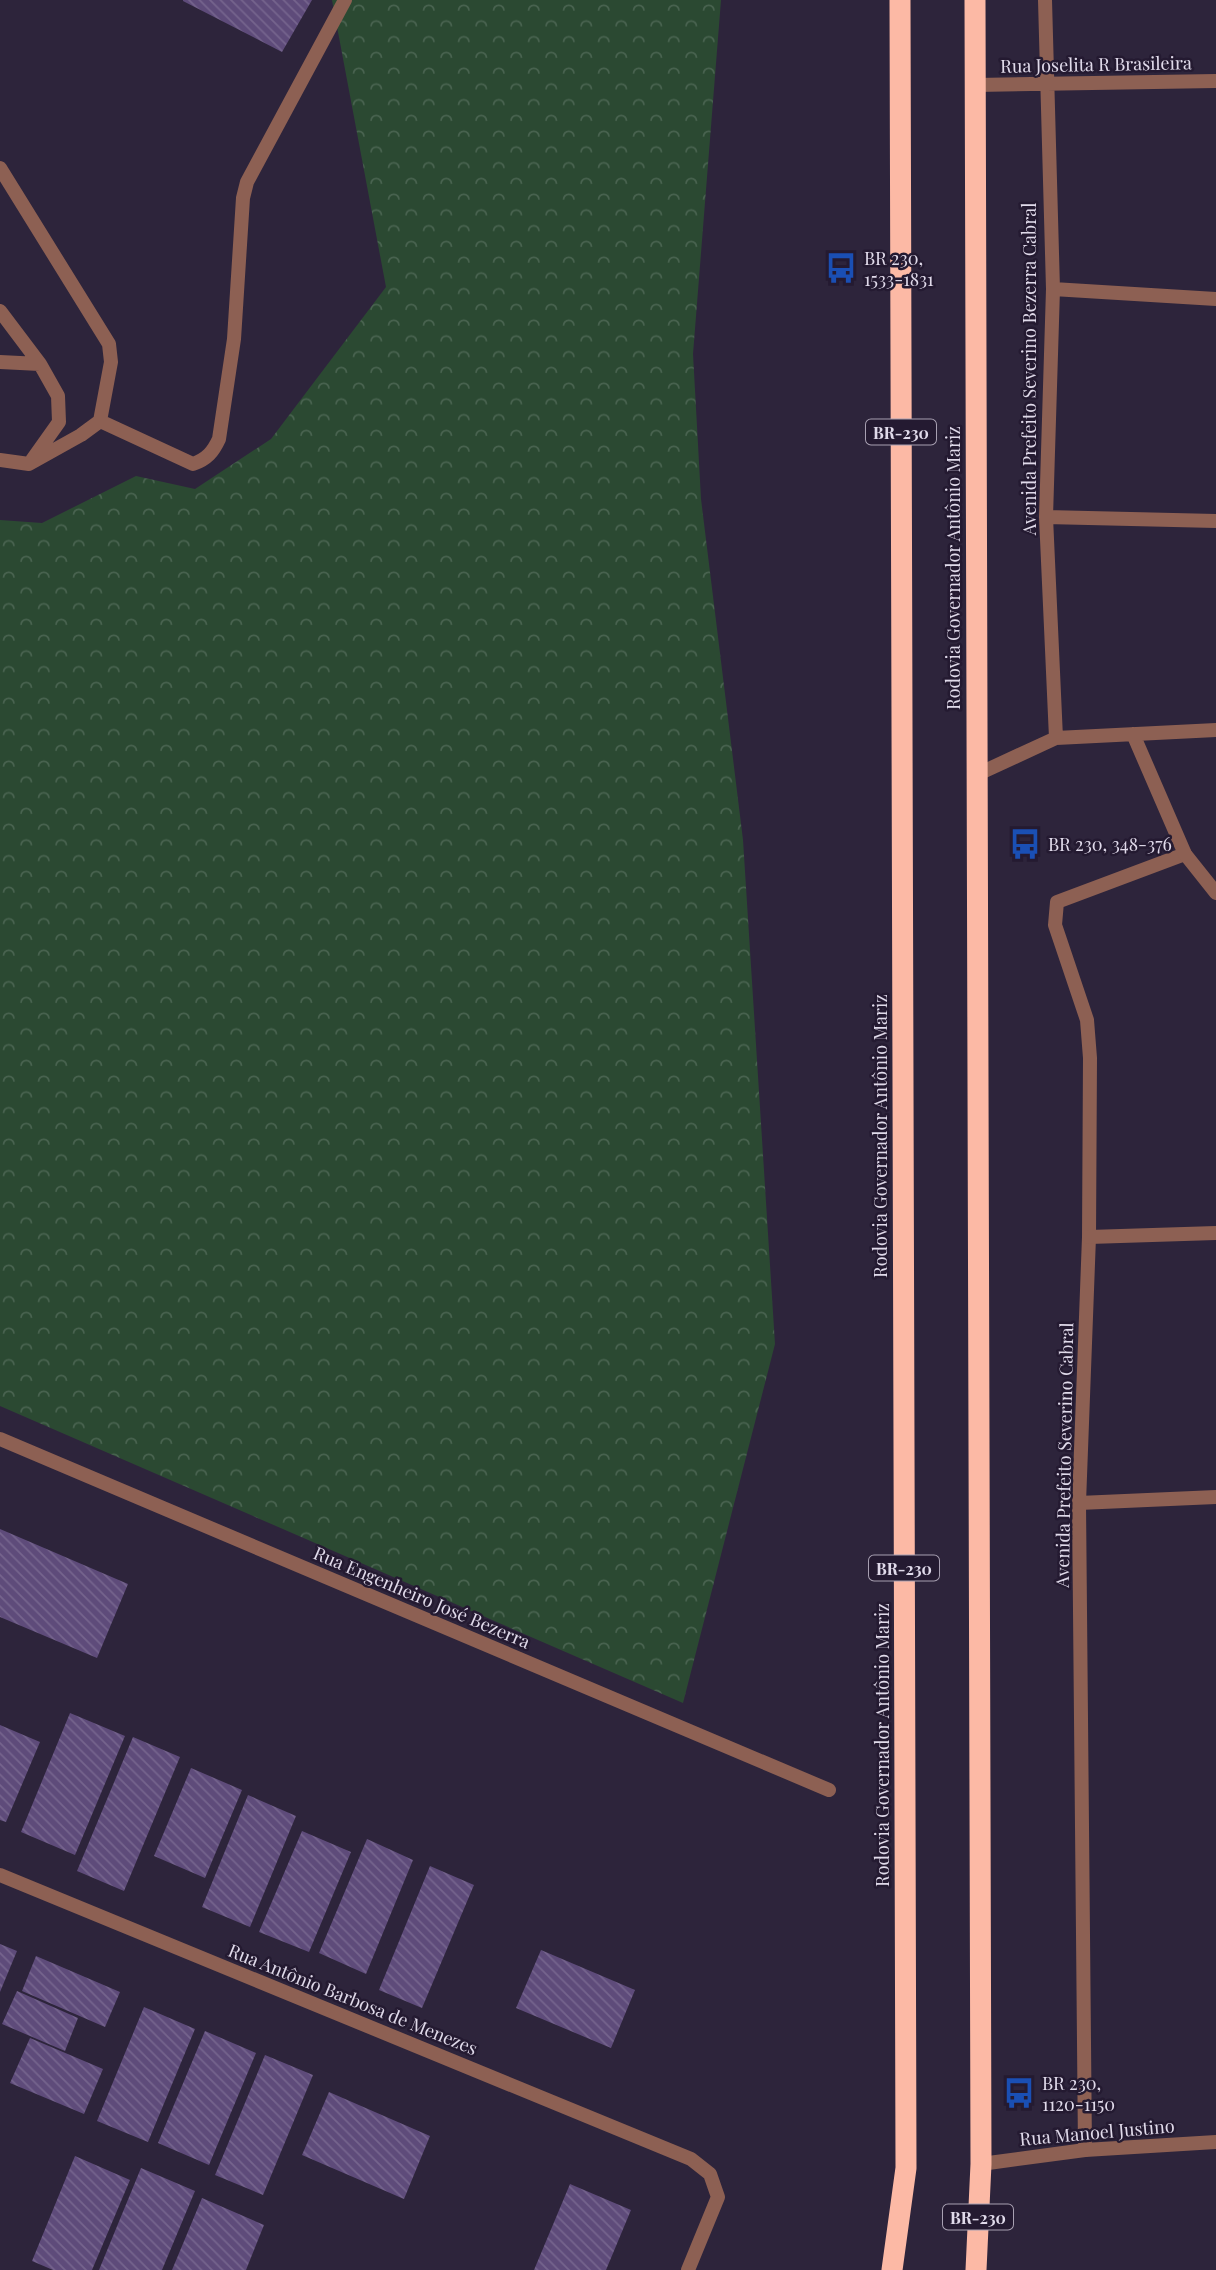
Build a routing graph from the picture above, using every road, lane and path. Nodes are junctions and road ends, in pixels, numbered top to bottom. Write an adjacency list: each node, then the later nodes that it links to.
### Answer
1 (345, 0): 14 (street)
2 (900, 0): 36 (highway, Rodovia Governador Antônio Mariz / BR-230)
3 (975, 0): 7 (highway, Rodovia Governador Antônio Mariz / BR-230)
4 (1045, 0): 6 (street, Avenida Prefeito Severino Bezerra Cabral)
5 (1216, 81): 6 (street, Rua Joselita R Brasileira)
6 (1046, 84): 7 (street, Rua Joselita R Brasileira); 9 (street, Avenida Prefeito Severino Bezerra Cabral)
7 (976, 85): 22 (highway, Rodovia Governador Antônio Mariz / BR-230)
8 (0, 168): 14 (street)
9 (1053, 289): 10 (street); 17 (street, Avenida Prefeito Severino Bezerra Cabral)
10 (1216, 299)
11 (0, 311): 13 (street)
12 (0, 362): 13 (street)
13 (40, 365): 16 (street)
14 (100, 421): 16 (street)
15 (0, 460): 16 (street)
16 (29, 464)
17 (1046, 517): 18 (street); 21 (street, Avenida Prefeito Severino Bezerra Cabral)
18 (1216, 521)
19 (1216, 730): 20 (street)
20 (1133, 734): 21 (street); 23 (street)
21 (1056, 738): 22 (street)
22 (976, 775): 34 (highway, Rodovia Governador Antônio Mariz / BR-230)
23 (1185, 855): 24 (street); 26 (street, Avenida Prefeito Severino Cabral)
24 (1216, 893)
25 (1216, 1233): 26 (street)
26 (1089, 1237): 29 (street, Avenida Prefeito Severino Cabral)
27 (0, 1439): 30 (street, Rua Engenheiro José Bezerra)
28 (1216, 1497): 29 (street)
29 (1079, 1503): 33 (street, Avenida Prefeito Severino Cabral)
30 (829, 1790)
31 (0, 1875): 35 (street, Rua Antônio Barbosa de Menezes)
32 (1216, 2141): 33 (street, Rua Manoel Justino)
33 (1085, 2150): 34 (street, Rua Manoel Justino)
34 (981, 2164): 37 (highway, Rodovia Governador Antônio Mariz / BR-230)
35 (688, 2270)
36 (892, 2270)
37 (976, 2270)

